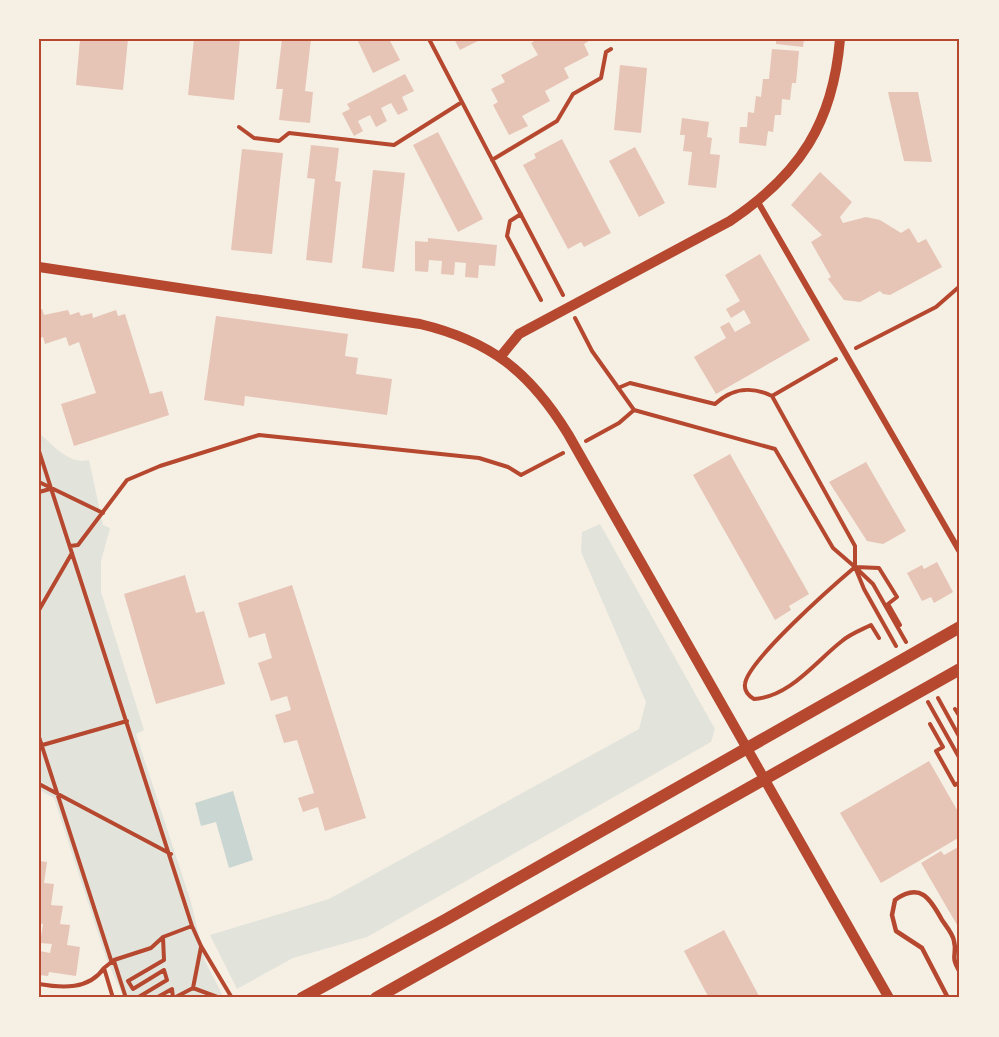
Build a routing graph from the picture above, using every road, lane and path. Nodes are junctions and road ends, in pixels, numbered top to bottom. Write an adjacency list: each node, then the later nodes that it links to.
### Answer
1 (429, 39): 4 (path)
2 (840, 39): 7 (street)
3 (611, 49): 6 (path)
4 (462, 102): 5 (path); 6 (path)
5 (239, 128)
6 (492, 159): 8 (path)
7 (758, 202): 15 (street); 28 (street)
8 (521, 214): 9 (path); 12 (path)
9 (546, 261)
10 (39, 267): 15 (street)
11 (960, 286): 13 (path)
12 (541, 300)
13 (869, 341)
14 (592, 351): 17 (path)
15 (501, 356): 44 (street)
16 (810, 374): 18 (path)
17 (618, 388): 18 (path); 19 (path)
18 (772, 396): 30 (path)
19 (634, 410): 20 (path); 30 (path)
20 (619, 423)
21 (39, 451): 24 (path)
22 (549, 460): 26 (path)
23 (39, 482): 24 (path)
24 (51, 488): 25 (path); 26 (path); 27 (path)
25 (39, 492)
26 (103, 513): 27 (path)
27 (70, 546): 29 (path)
28 (960, 552)
29 (72, 553): 33 (path); 40 (path)
30 (855, 567): 31 (path); 32 (path); 34 (path); 36 (path)
31 (873, 584)
32 (864, 589)
33 (39, 610)
34 (900, 625)
35 (960, 627): 44 (main road)
36 (879, 638)
37 (960, 669): 45 (main road)
38 (955, 710): 39 (path)
39 (960, 717)
40 (127, 720): 43 (path); 49 (path)
41 (930, 724): 46 (path)
42 (39, 737): 43 (path)
43 (40, 746): 48 (path)
44 (747, 748): 45 (street); 67 (main road)
45 (764, 778): 68 (main road); 69 (street)
46 (960, 782)
47 (39, 784): 48 (path)
48 (58, 794): 49 (path); 53 (path)
49 (171, 854): 50 (path)
50 (192, 926): 51 (path); 52 (path)
51 (163, 937): 53 (path); 56 (path)
52 (201, 946): 59 (path); 66 (path)
53 (113, 962): 54 (path); 57 (path)
54 (104, 968): 58 (path); 60 (path)
55 (960, 972): 70 (lane)
56 (128, 981): 57 (path); 62 (path)
57 (121, 982): 61 (path)
58 (39, 984)
59 (193, 988): 64 (path); 65 (path)
60 (113, 998)
61 (126, 998)
62 (137, 998)
63 (156, 998): 64 (path)
64 (173, 998)
65 (220, 998)
66 (232, 998)
67 (302, 998)
68 (376, 998)
69 (889, 998)
70 (948, 998)

